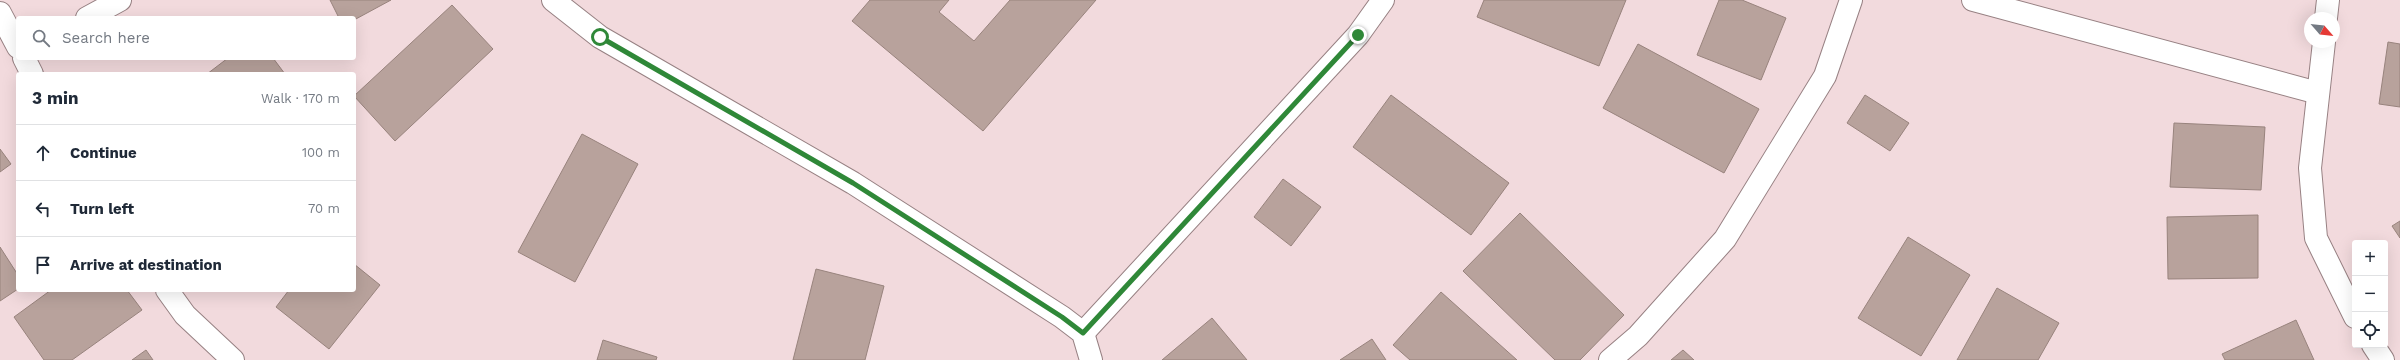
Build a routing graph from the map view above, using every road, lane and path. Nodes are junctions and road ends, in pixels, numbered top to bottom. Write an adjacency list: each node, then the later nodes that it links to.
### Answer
1 (120, 0): 9 (street)
2 (553, 0): 17 (street)
3 (1383, 0): 17 (street)
4 (1851, 0): 21 (street)
5 (1973, 0): 14 (street)
6 (2328, 0): 7 (street)
7 (2327, 12)
8 (0, 13): 10 (street)
9 (91, 16)
10 (16, 43)
11 (2323, 48): 14 (street)
12 (25, 60): 13 (street)
13 (31, 72)
14 (2318, 94): 16 (street)
15 (168, 292): 19 (street)
16 (2353, 312)
17 (1083, 333): 20 (street)
18 (2375, 348): 22 (street)
19 (233, 360)
20 (1091, 360)
21 (1610, 360)
22 (2383, 360)

